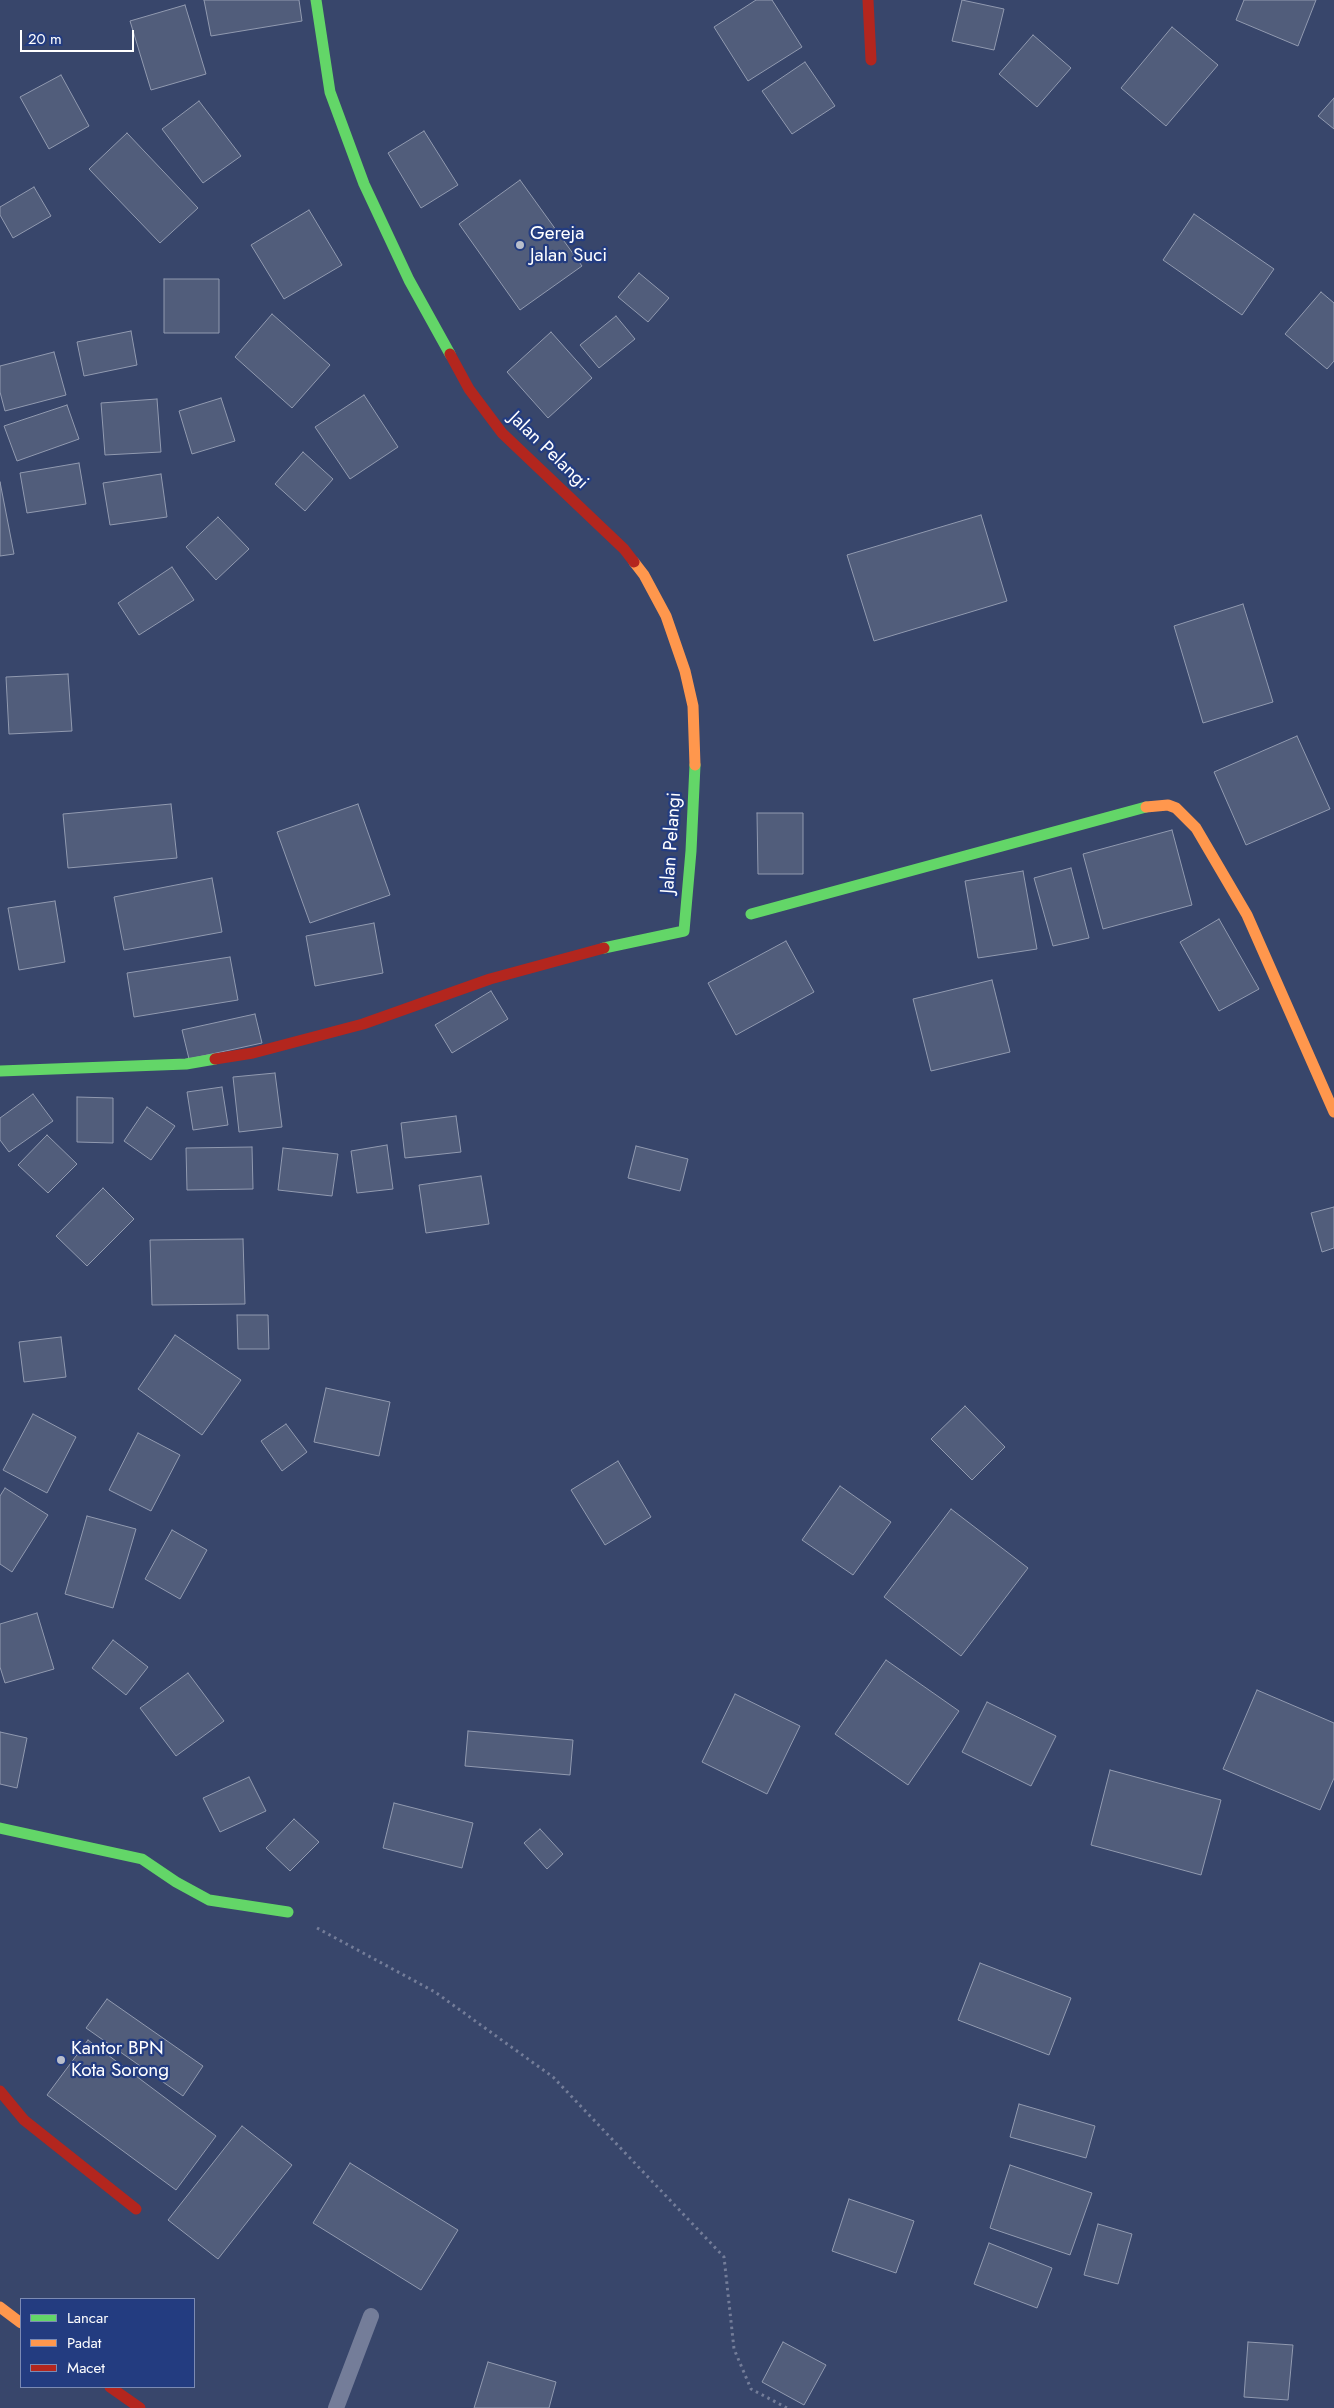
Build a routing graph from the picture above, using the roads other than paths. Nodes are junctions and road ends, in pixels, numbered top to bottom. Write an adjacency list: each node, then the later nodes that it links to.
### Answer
1 (316, 0): 5 (street, Jalan Pelangi)
2 (868, 0): 3 (street)
3 (871, 60)
4 (751, 914): 6 (street)
5 (0, 1071)
6 (1334, 1112)
7 (0, 1828): 8 (street)
8 (288, 1912)
9 (0, 2091): 10 (street)
10 (136, 2209)
11 (0, 2307): 13 (street)
12 (371, 2316): 16 (lane)
13 (20, 2322)
14 (111, 2388): 15 (street)
15 (140, 2408)
16 (336, 2408)

